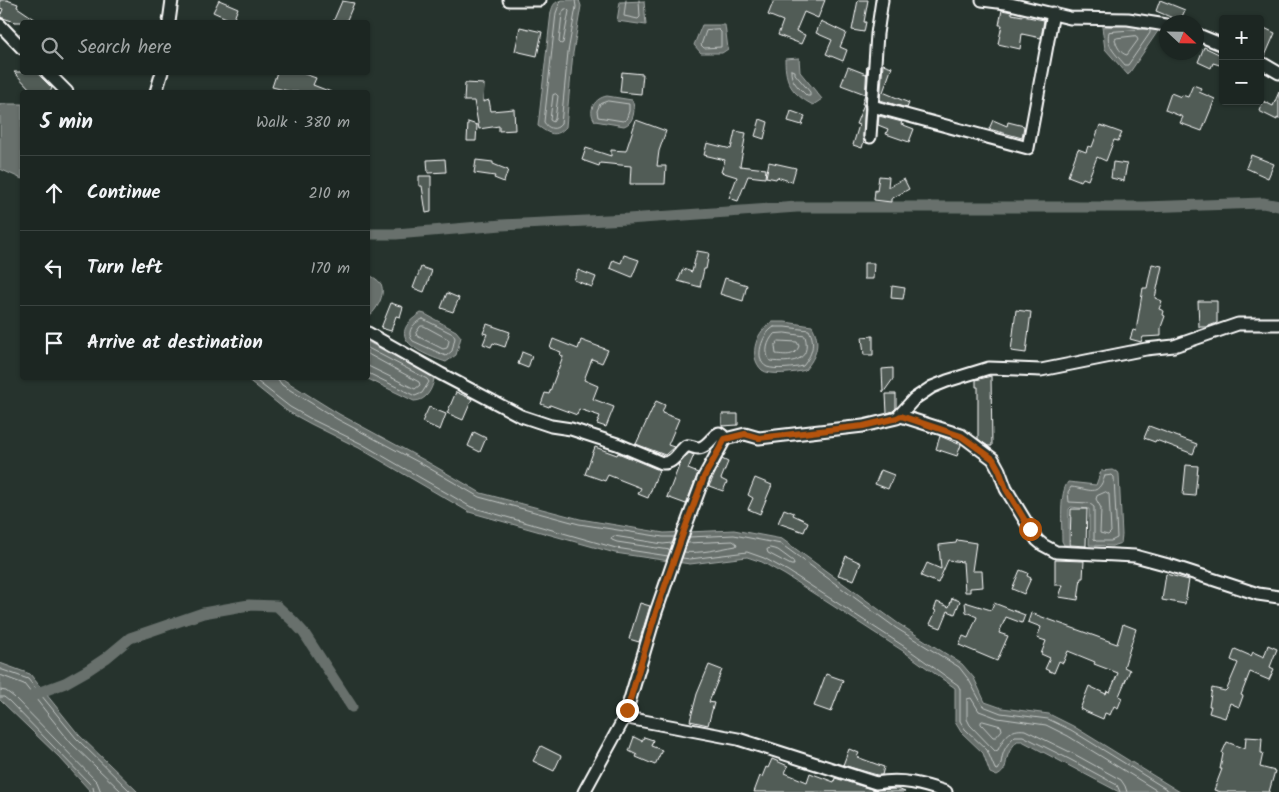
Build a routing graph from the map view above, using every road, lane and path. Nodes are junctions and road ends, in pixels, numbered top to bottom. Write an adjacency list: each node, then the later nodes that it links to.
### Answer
1 (172, 0): 7 (street)
2 (509, 0): 3 (street)
3 (540, 0)
4 (882, 0): 19 (street)
5 (982, 0): 6 (street)
6 (1053, 13): 8 (street); 19 (street)
7 (169, 20)
8 (1159, 24)
9 (0, 25): 12 (street)
10 (1204, 37): 11 (street)
11 (1219, 43)
12 (20, 46)
13 (1264, 64): 14 (street)
14 (1279, 73)
15 (50, 75): 17 (street)
16 (161, 75): 18 (street)
17 (65, 90)
18 (157, 90)
19 (872, 106): 20 (street)
20 (870, 137)
21 (1279, 324): 23 (street)
22 (370, 333): 24 (street)
23 (901, 416): 24 (street); 25 (street)
24 (725, 439): 26 (street)
25 (1279, 597)
26 (626, 715): 27 (street); 28 (street)
27 (584, 792)
28 (946, 792)

